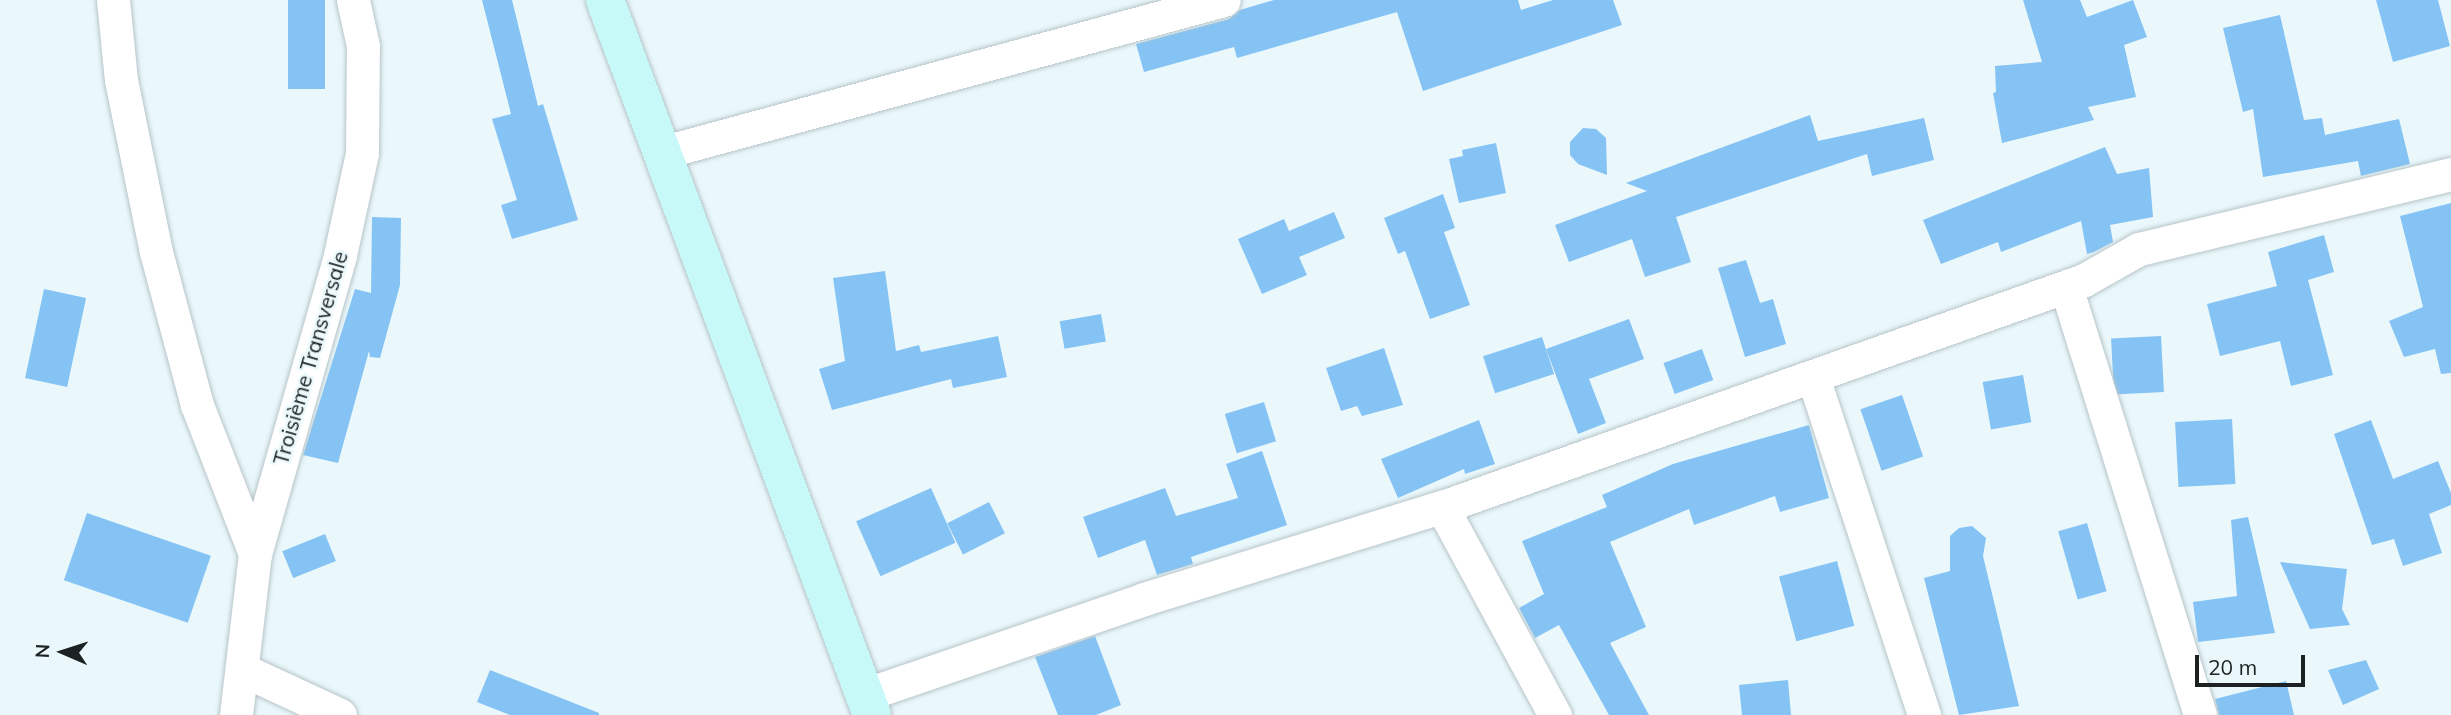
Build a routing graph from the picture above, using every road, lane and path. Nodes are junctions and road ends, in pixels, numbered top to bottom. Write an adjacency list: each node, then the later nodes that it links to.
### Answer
1 (113, 0): 10 (street)
2 (353, 0): 10 (street, Troisième Transversale)
3 (605, 0): 5 (street)
4 (1224, 0): 5 (street)
5 (664, 152): 12 (street)
6 (2451, 174): 7 (street)
7 (2066, 287): 8 (street); 17 (street)
8 (1813, 377): 9 (street); 16 (street)
9 (1442, 507): 12 (street); 15 (street)
10 (254, 554): 11 (street, Troisième Transversale)
11 (243, 670): 13 (street, Troisième Transversale); 14 (street)
12 (868, 705)
13 (236, 715)
14 (340, 715)
15 (1555, 715)
16 (1924, 715)
17 (2200, 715)

